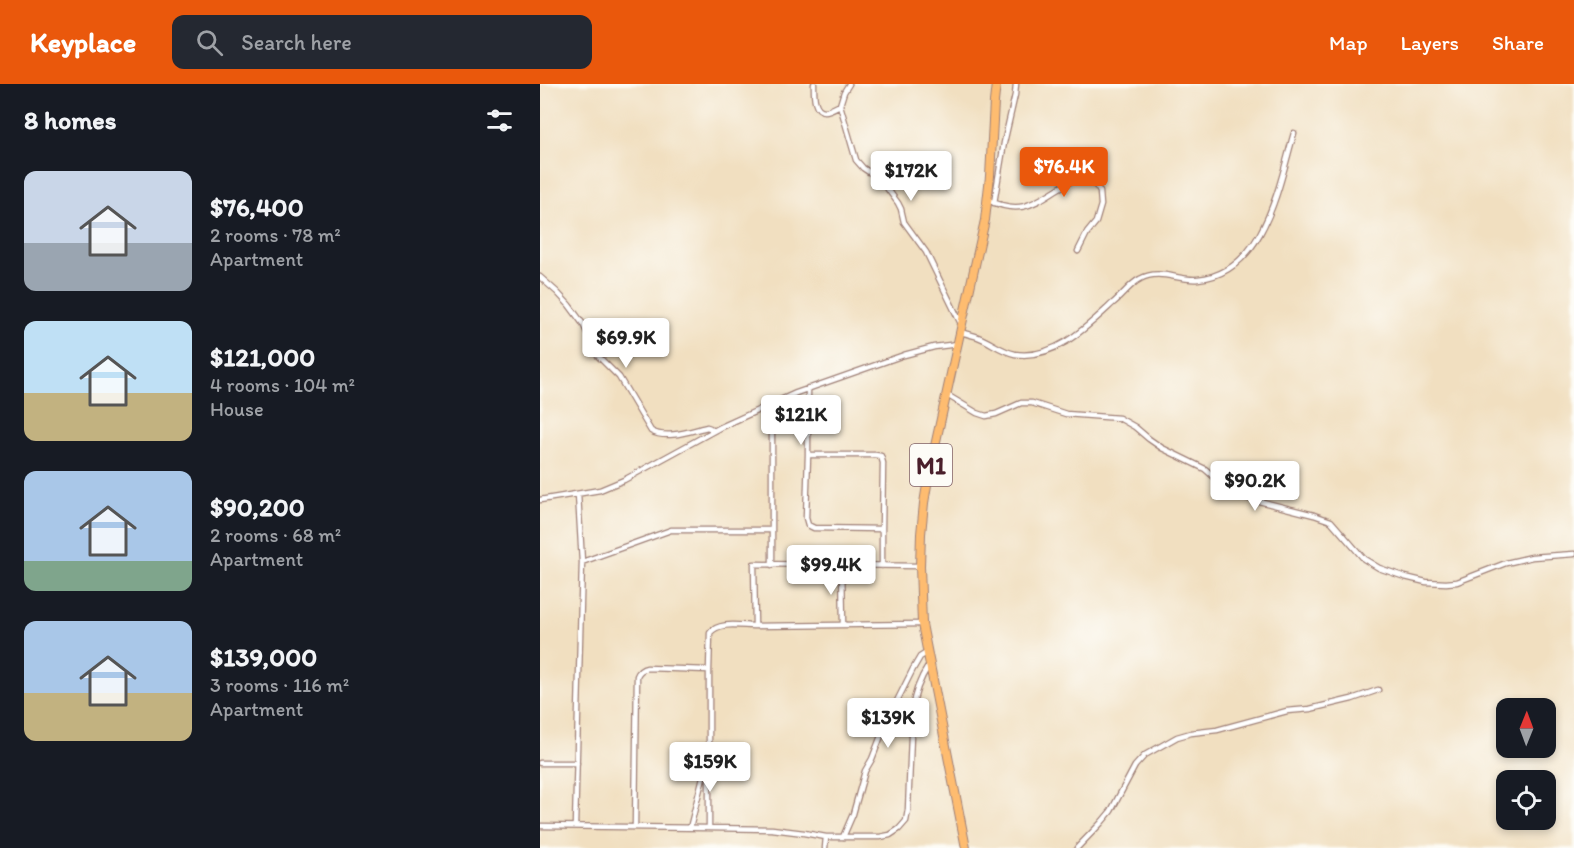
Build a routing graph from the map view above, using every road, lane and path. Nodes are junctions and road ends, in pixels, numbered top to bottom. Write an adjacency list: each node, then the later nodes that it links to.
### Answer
1 (814, 84): 5 (street)
2 (849, 84): 5 (street)
3 (996, 84): 7 (highway, M1)
4 (1016, 84): 7 (street)
5 (840, 105): 10 (street)
6 (1294, 133): 10 (street)
7 (991, 201): 8 (street); 10 (highway, M1)
8 (1078, 251)
9 (540, 278): 15 (street)
10 (961, 329): 11 (highway, M1)
11 (958, 344): 12 (street); 13 (highway, M1)
12 (808, 388): 14 (street); 16 (street)
13 (947, 395): 21 (street); 26 (highway, M1)
14 (772, 404): 15 (street); 20 (street)
15 (713, 431): 17 (street)
16 (808, 455): 19 (street); 19 (street)
17 (578, 494): 18 (street); 22 (street)
18 (540, 500)
19 (882, 529): 25 (street)
20 (772, 530): 22 (street); 23 (street)
21 (1574, 554)
22 (582, 562): 36 (street)
23 (772, 565): 24 (street); 29 (street)
24 (842, 566): 25 (street); 28 (street)
25 (882, 566): 26 (street)
26 (920, 566): 27 (highway, M1)
27 (922, 624): 28 (street); 30 (highway, M1)
28 (843, 625): 29 (street)
29 (755, 626): 32 (street)
30 (928, 652): 31 (highway, M1); 43 (street)
31 (930, 663): 43 (street); 45 (highway, M1)
32 (709, 670): 34 (street); 39 (street)
33 (1378, 690): 46 (street)
34 (709, 753): 40 (street); 41 (street)
35 (540, 763): 36 (street)
36 (577, 763): 38 (street)
37 (540, 826): 38 (street)
38 (575, 826): 39 (street)
39 (635, 827): 40 (street)
40 (690, 828): 41 (street)
41 (710, 828): 42 (street)
42 (826, 837): 43 (street); 44 (street)
43 (843, 837)
44 (825, 848)
45 (966, 848)
46 (1077, 848)

